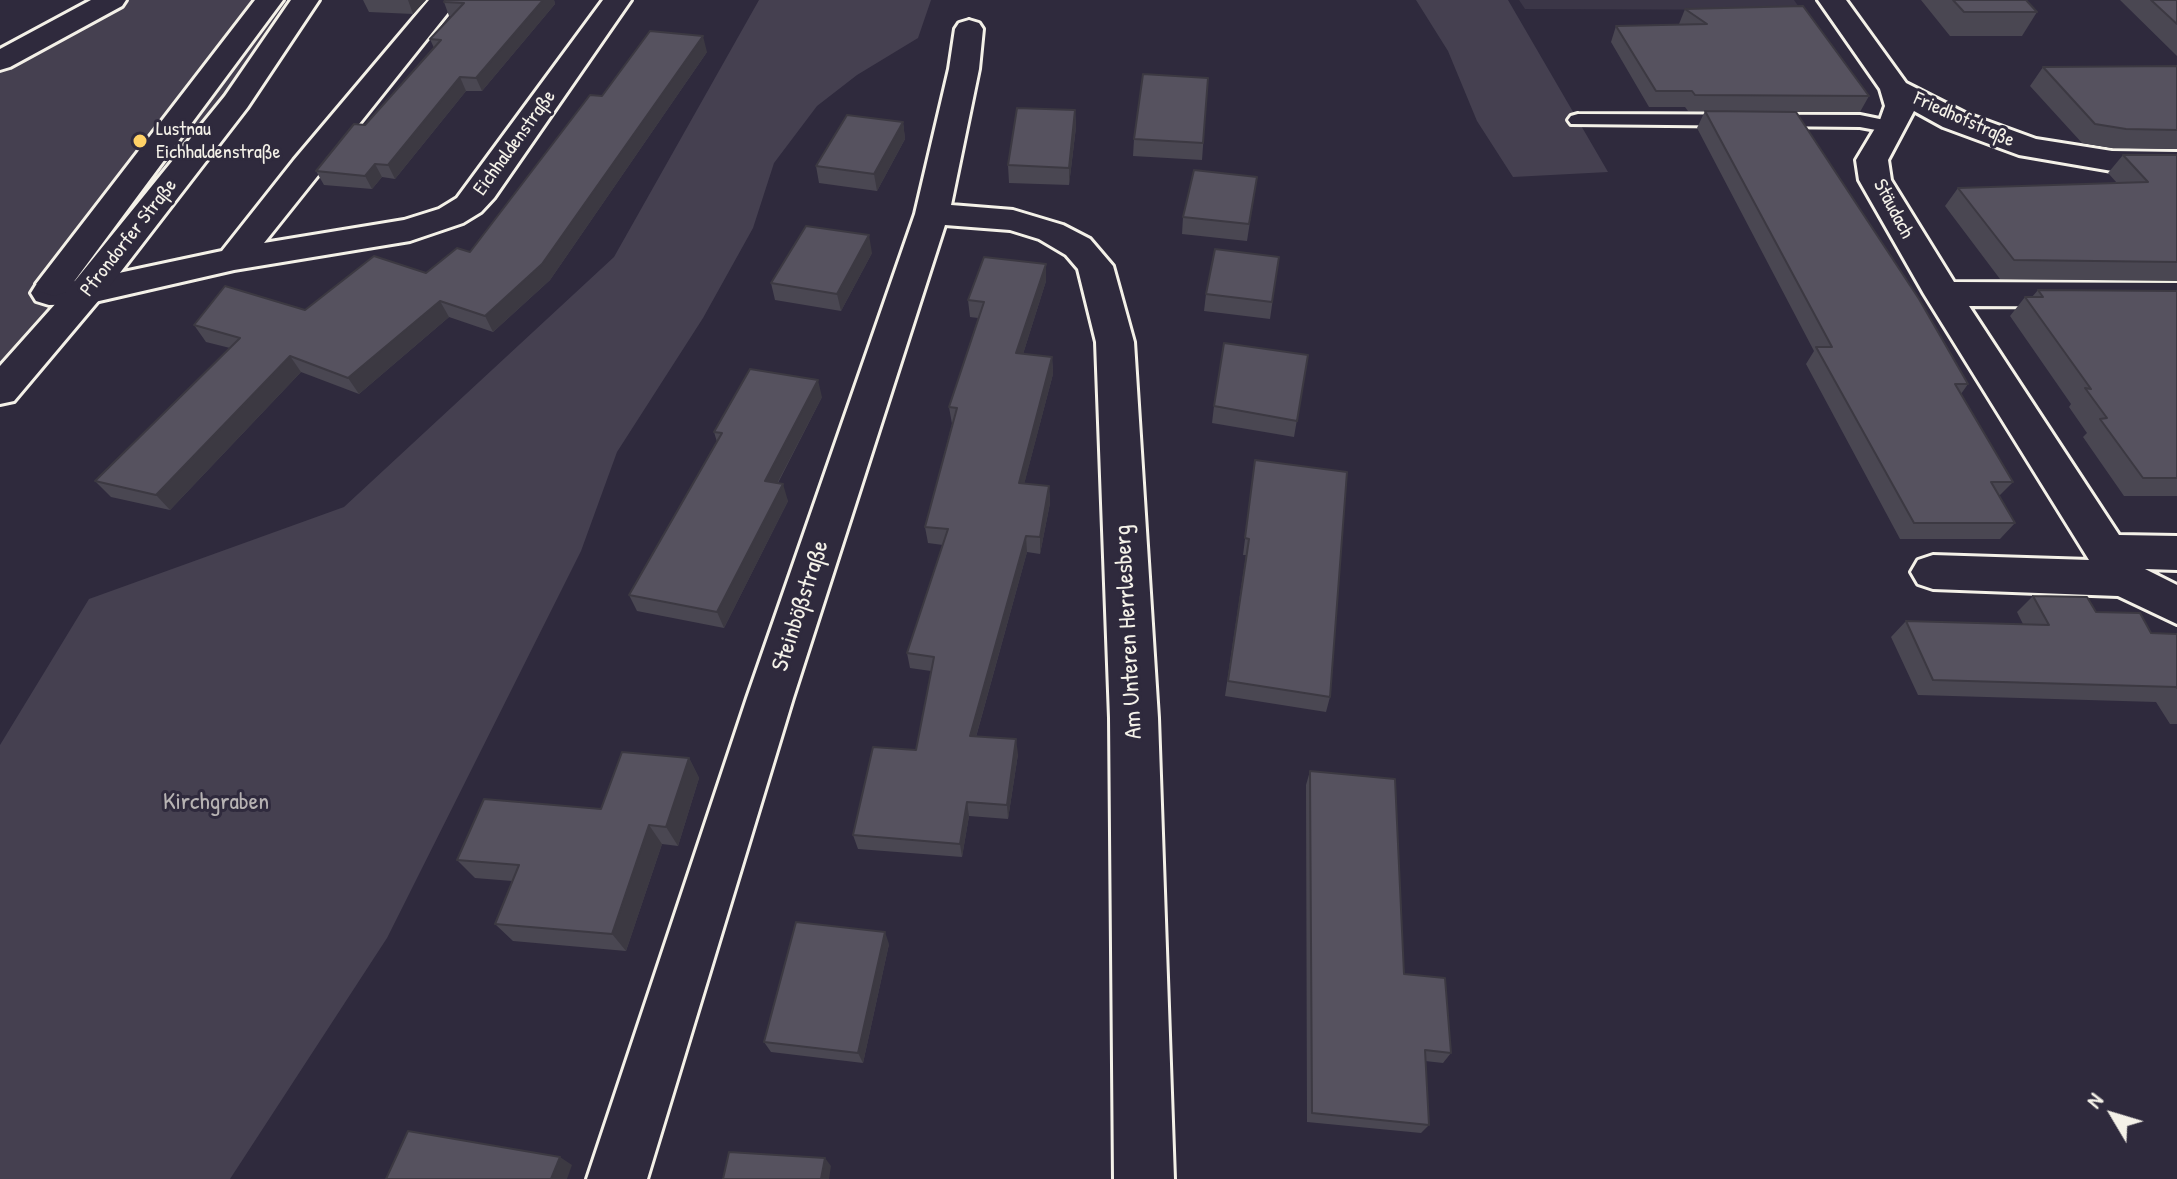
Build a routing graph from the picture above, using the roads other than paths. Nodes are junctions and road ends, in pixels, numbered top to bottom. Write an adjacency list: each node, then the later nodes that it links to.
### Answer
1 (112, 0): 8 (street)
2 (269, 0): 16 (street, Pfrondorfer Straße)
3 (305, 0): 15 (street, Pfrondorfer Straße)
4 (444, 0): 14 (street)
5 (617, 0): 14 (street, Eichhaldenstraße)
6 (1832, 0): 9 (street)
7 (969, 29): 13 (street, Steinbößstraße)
8 (0, 61)
9 (1895, 89): 11 (street, Stäudach); 12 (street, Friedhofstraße)
10 (1578, 120): 11 (lane)
11 (1892, 127): 17 (street, Stäudach)
12 (2177, 162)
13 (932, 214): 25 (street, Steinbößstraße); 26 (street, Am Unteren Herrlesberg)
14 (234, 259): 15 (street, Eichhaldenstraße)
15 (86, 292): 16 (street, Eichhaldenstraße); 20 (street, Pfrondorfer Straße)
16 (47, 293): 19 (street, Pfrondorfer Straße)
17 (1942, 294): 18 (street); 22 (street, Stäudach)
18 (2177, 295)
19 (0, 352)
20 (0, 391)
21 (2177, 553): 22 (street)
22 (2115, 565): 23 (street); 24 (street)
23 (1933, 572)
24 (2177, 606)
25 (617, 1179)
26 (1144, 1179)

